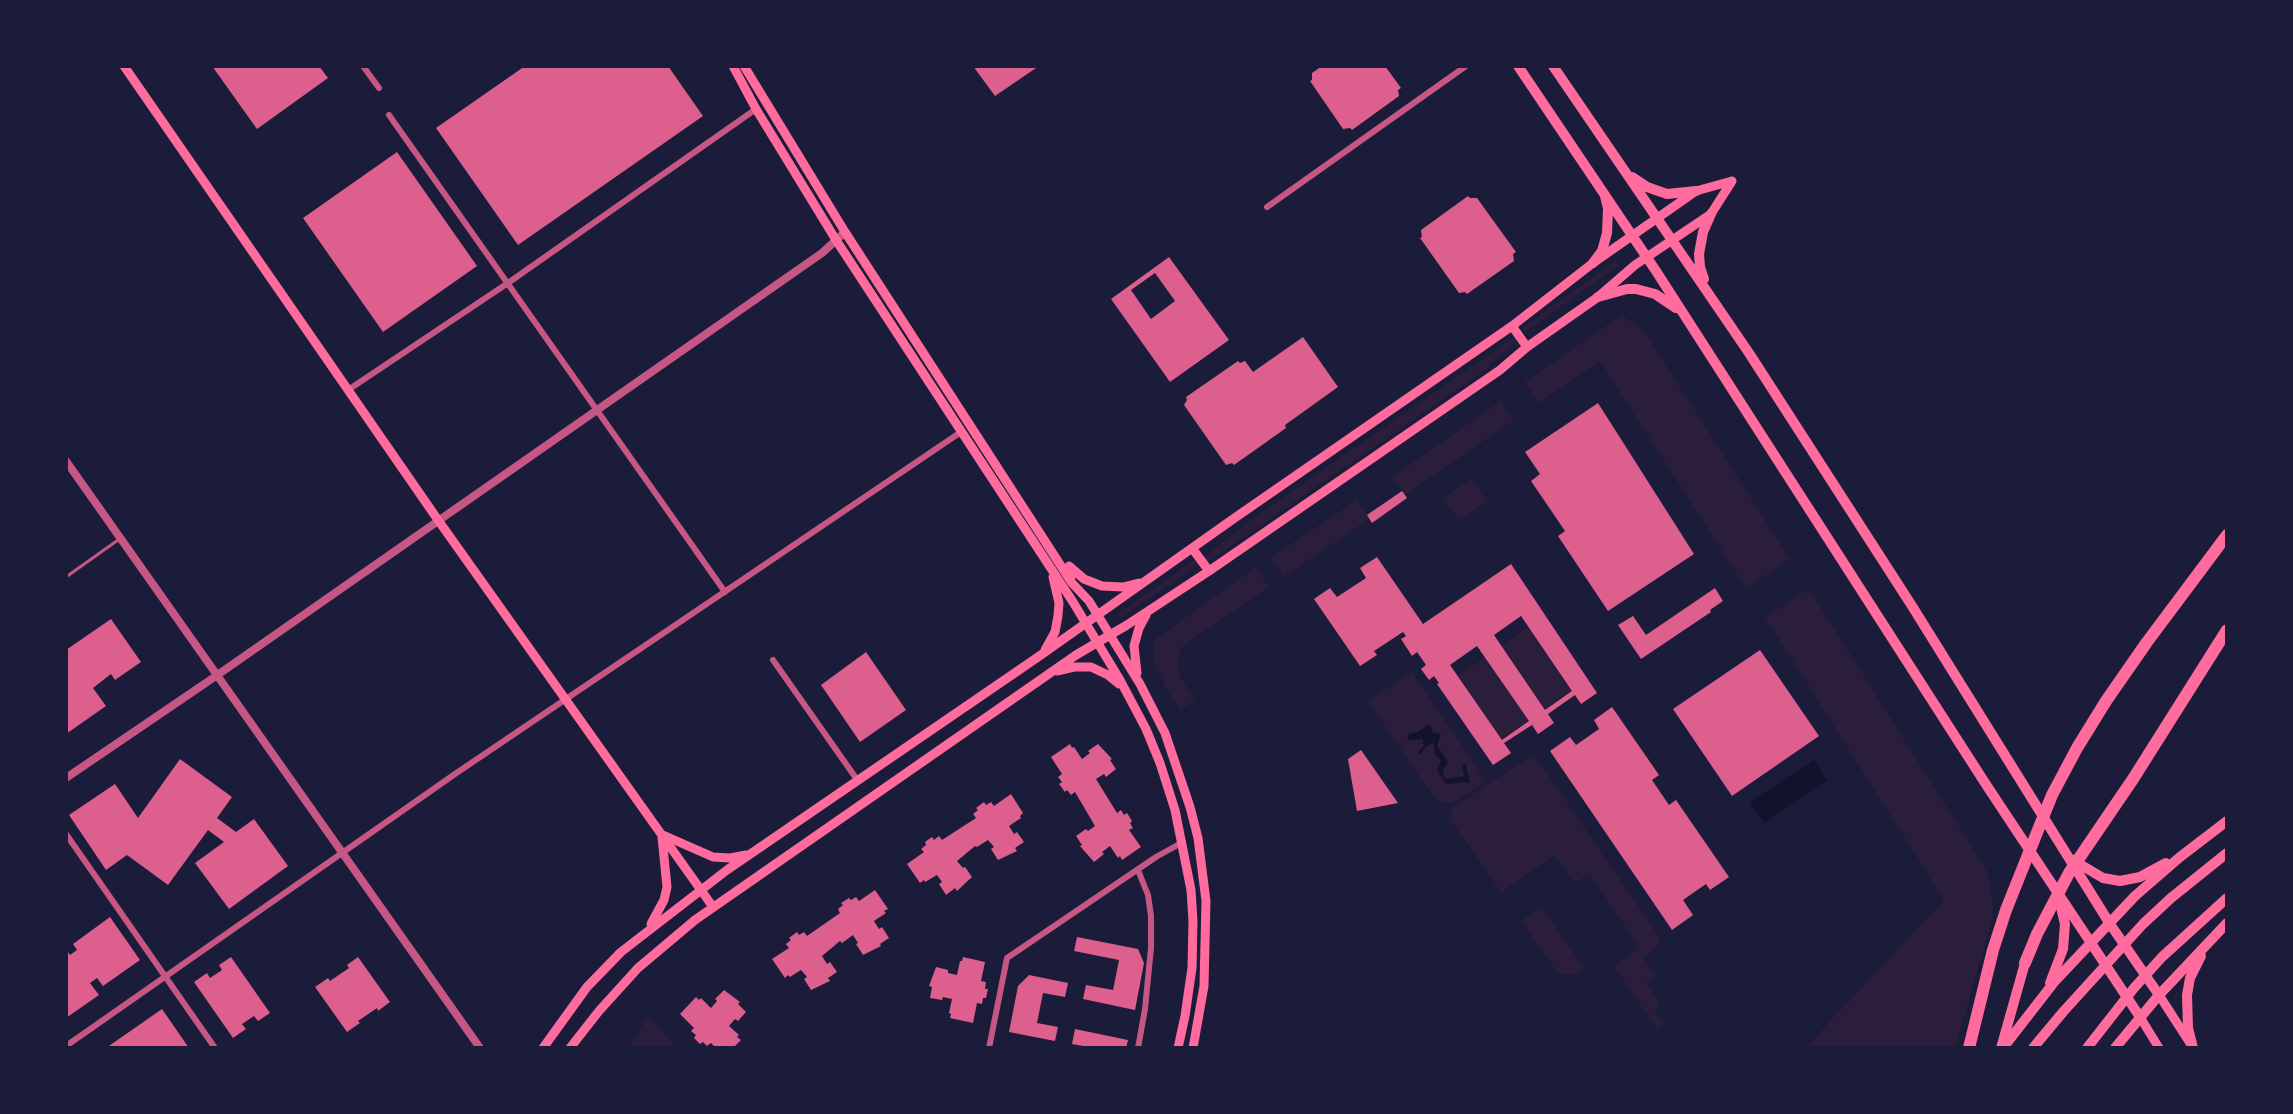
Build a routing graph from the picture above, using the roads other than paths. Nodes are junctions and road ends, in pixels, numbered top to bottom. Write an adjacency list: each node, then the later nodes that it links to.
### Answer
1 (124, 66): 29 (main road)
2 (363, 66): 8 (street)
3 (733, 66): 9 (main road)
4 (744, 66): 17 (main road)
5 (1466, 66): 14 (street)
6 (1518, 66): 12 (main road)
7 (1553, 66): 11 (main road)
8 (379, 88)
9 (756, 110): 19 (main road); 23 (street)
10 (389, 115): 23 (street)
11 (1624, 170): 13 (main road); 16 (main road)
12 (1602, 188): 18 (main road); 22 (main road)
13 (1696, 191): 15 (main road); 16 (main road)
14 (1267, 207)
15 (1711, 214): 20 (main road); 24 (main road)
16 (1658, 218): 18 (main road); 20 (main road)
17 (846, 232): 19 (street); 33 (main road)
18 (1633, 235): 21 (main road); 22 (main road)
19 (836, 240): 30 (street); 31 (main road)
20 (1672, 240): 21 (main road); 24 (main road)
21 (1647, 257): 25 (main road); 26 (main road)
22 (1593, 263): 27 (main road)
23 (508, 283): 29 (street); 30 (street)
24 (1707, 290): 66 (main road)
25 (1598, 297): 26 (main road); 28 (main road)
26 (1687, 321): 69 (main road)
27 (1512, 326): 28 (main road); 37 (main road)
28 (1527, 346): 39 (main road)
29 (348, 390): 34 (main road)
30 (596, 409): 34 (street); 43 (street)
31 (961, 432): 33 (street); 38 (main road); 43 (street)
32 (66, 461): 36 (street)
33 (995, 463): 42 (main road)
34 (438, 520): 53 (street); 56 (main road)
35 (2227, 535): 92 (highway)
36 (120, 538): 40 (lane); 53 (street)
37 (1192, 548): 39 (main road); 41 (main road)
38 (1050, 566): 46 (main road); 50 (main road)
39 (1209, 571): 44 (main road)
40 (66, 577)
41 (1147, 580): 42 (main road); 45 (main road)
42 (1072, 583): 45 (main road)
43 (725, 592): 56 (street)
44 (1151, 609): 48 (main road); 54 (main road)
45 (1098, 616): 46 (main road); 48 (main road)
46 (1086, 624): 49 (main road); 50 (main road)
47 (2227, 630): 77 (highway)
48 (1109, 634): 49 (main road); 54 (main road)
49 (1096, 642): 52 (main road); 55 (main road)
50 (1038, 657): 58 (main road)
51 (773, 660): 58 (street)
52 (1047, 675): 55 (main road); 72 (main road)
53 (216, 676): 57 (street); 63 (street)
54 (1140, 684): 91 (main road)
55 (1130, 697): 62 (main road)
56 (565, 699): 61 (main road); 63 (street)
57 (66, 778)
58 (858, 781): 64 (main road)
59 (2227, 821): 67 (main road)
60 (66, 834): 78 (street)
61 (661, 834): 64 (main road); 70 (main road); 75 (main road)
62 (1182, 842): 68 (street); 90 (main road)
63 (342, 851): 78 (street); 85 (street)
64 (754, 852): 70 (main road)
65 (2227, 853): 82 (main road)
66 (2067, 856): 67 (main road); 73 (main road)
67 (2180, 857): 73 (main road)
68 (1138, 870): 88 (street); 89 (street)
69 (2046, 874): 76 (main road); 79 (main road)
70 (701, 890): 72 (main road); 75 (main road)
71 (2227, 898): 94 (main road)
72 (713, 907): 87 (main road)
73 (2110, 924): 76 (main road); 80 (main road)
74 (2224, 925): 80 (main road); 97 (main road)
75 (649, 929): 86 (main road)
76 (2091, 944): 79 (main road); 81 (main road)
77 (2025, 963): 93 (main road)
78 (165, 976): 83 (street); 84 (street)
79 (2045, 994): 93 (main road)
80 (2159, 995): 81 (main road); 97 (main road)
81 (2140, 1017): 95 (main road); 96 (main road)
82 (2036, 1044)
83 (66, 1046)
84 (214, 1048)
85 (480, 1048)
86 (543, 1048)
87 (570, 1048)
88 (989, 1048)
89 (1138, 1048)
90 (1179, 1048)
91 (1193, 1048)
92 (1969, 1048)
93 (2002, 1048)
94 (2087, 1048)
95 (2115, 1048)
96 (2159, 1048)
97 (2193, 1048)

